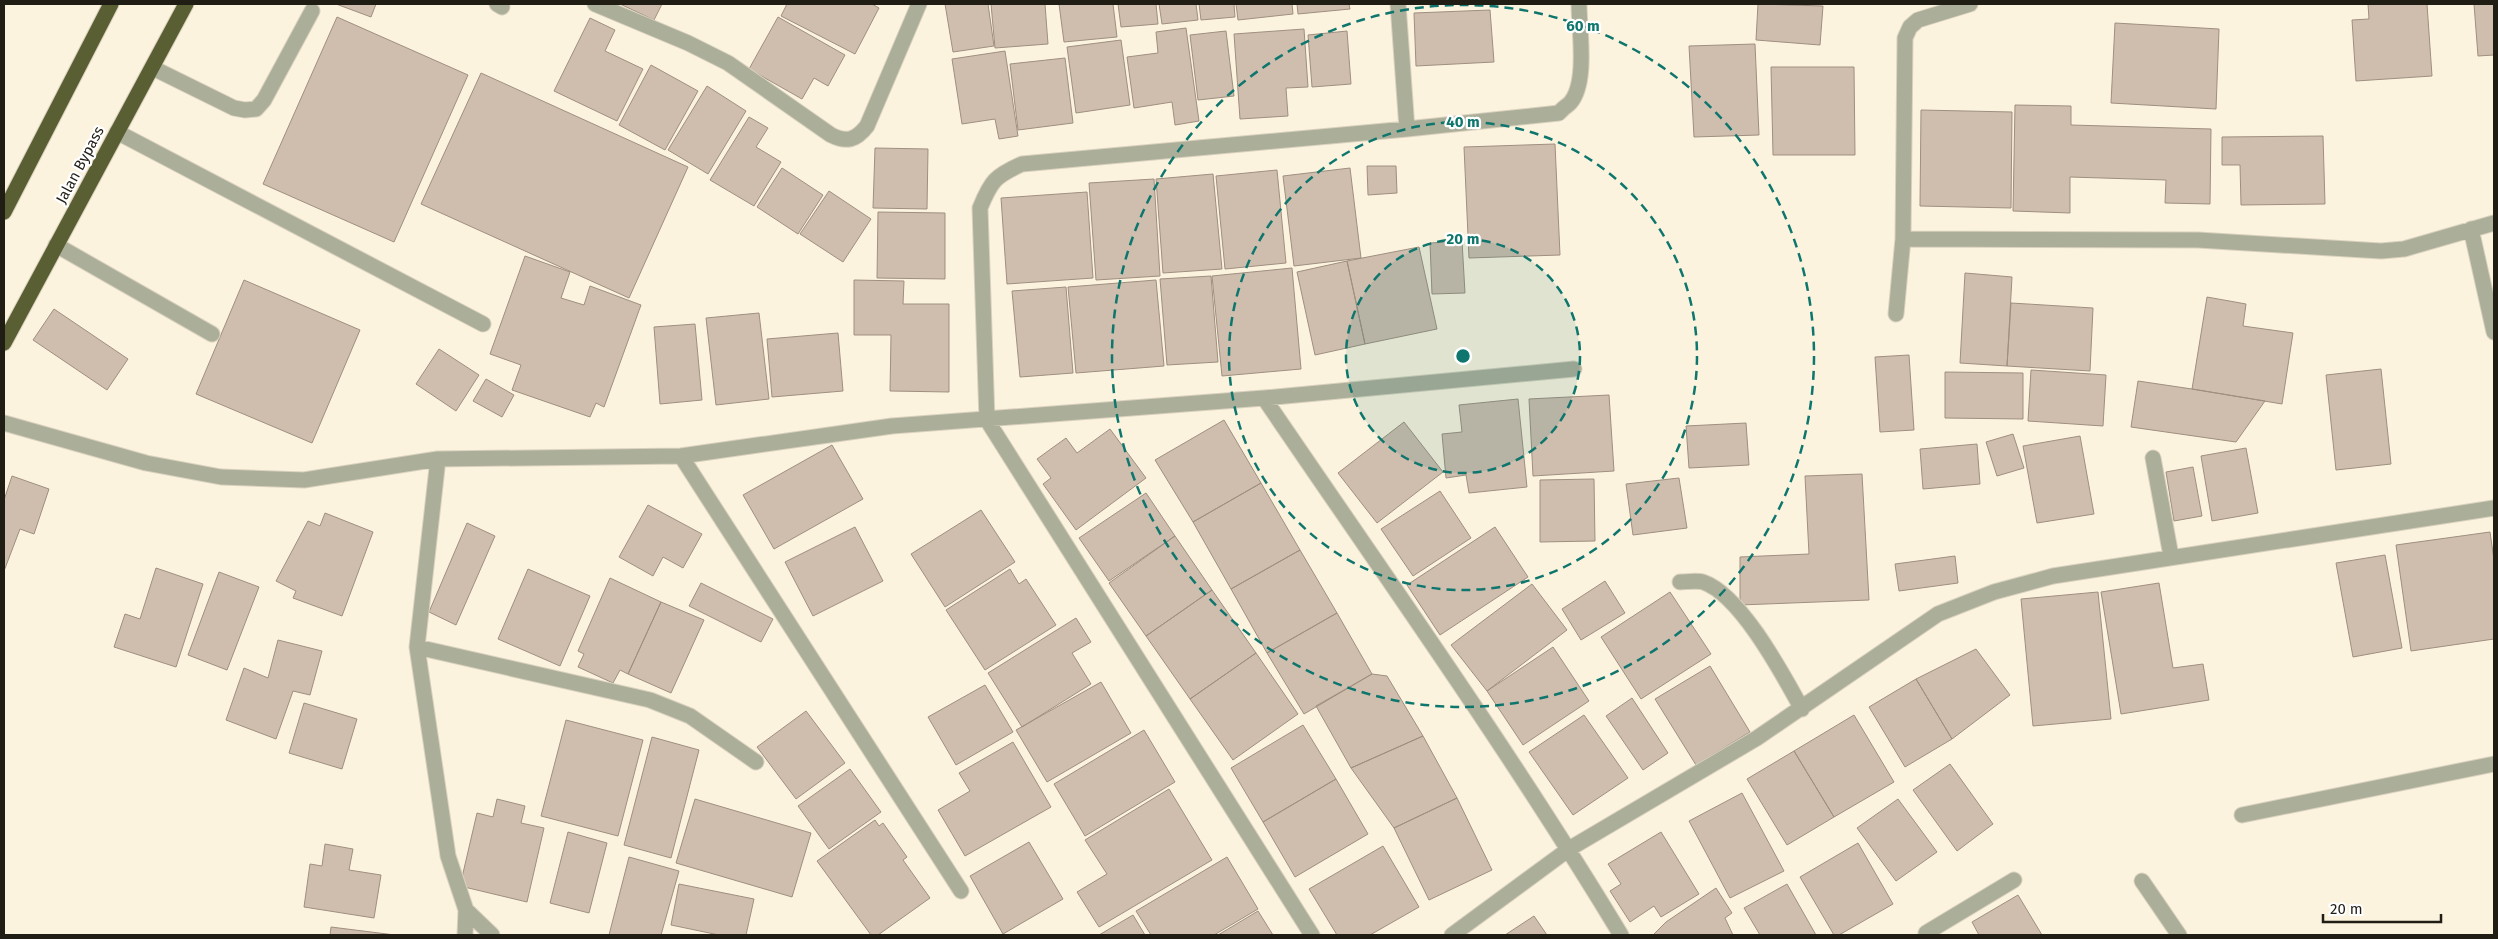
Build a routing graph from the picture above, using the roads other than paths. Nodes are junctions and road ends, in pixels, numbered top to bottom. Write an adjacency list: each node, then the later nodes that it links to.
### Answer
1 (111, 4): 12 (highway)
2 (186, 4): 9 (highway, Jalan Bypass)
3 (595, 4): 4 (street)
4 (919, 4)
5 (1398, 4): 10 (street)
6 (1579, 4): 10 (street)
7 (1970, 4): 15 (street)
8 (312, 11): 9 (street)
9 (153, 68): 11 (highway, Jalan Bypass)
10 (1406, 130): 24 (street)
11 (117, 132): 16 (highway, Jalan Bypass); 18 (street)
12 (4, 212)
13 (2494, 223): 14 (street)
14 (2471, 229): 15 (street); 19 (street)
15 (1903, 238): 17 (street)
16 (56, 245): 20 (street); 21 (highway, Jalan Bypass)
17 (1896, 314)
18 (483, 324)
19 (2494, 332)
20 (212, 334)
21 (4, 343)
22 (1574, 369): 23 (street)
23 (1264, 398): 24 (street); 37 (street)
24 (987, 420): 26 (street); 44 (street)
25 (4, 423): 28 (street)
26 (681, 456): 28 (street); 40 (street)
27 (2153, 458): 30 (street)
28 (438, 459): 32 (street)
29 (2494, 508): 30 (street)
30 (2171, 556): 33 (street)
31 (1680, 582): 33 (street)
32 (417, 647): 34 (street); 41 (street)
33 (1802, 709): 37 (street)
34 (756, 762)
35 (2494, 764): 36 (street)
36 (2242, 815)
37 (1569, 849): 45 (street); 46 (street)
38 (2014, 880): 47 (street)
39 (2142, 881): 48 (street)
40 (961, 891)
41 (466, 910): 42 (street); 43 (street)
42 (465, 935)
43 (492, 935)
44 (1312, 935)
45 (1452, 935)
46 (1621, 935)
47 (1925, 935)
48 (2179, 935)

